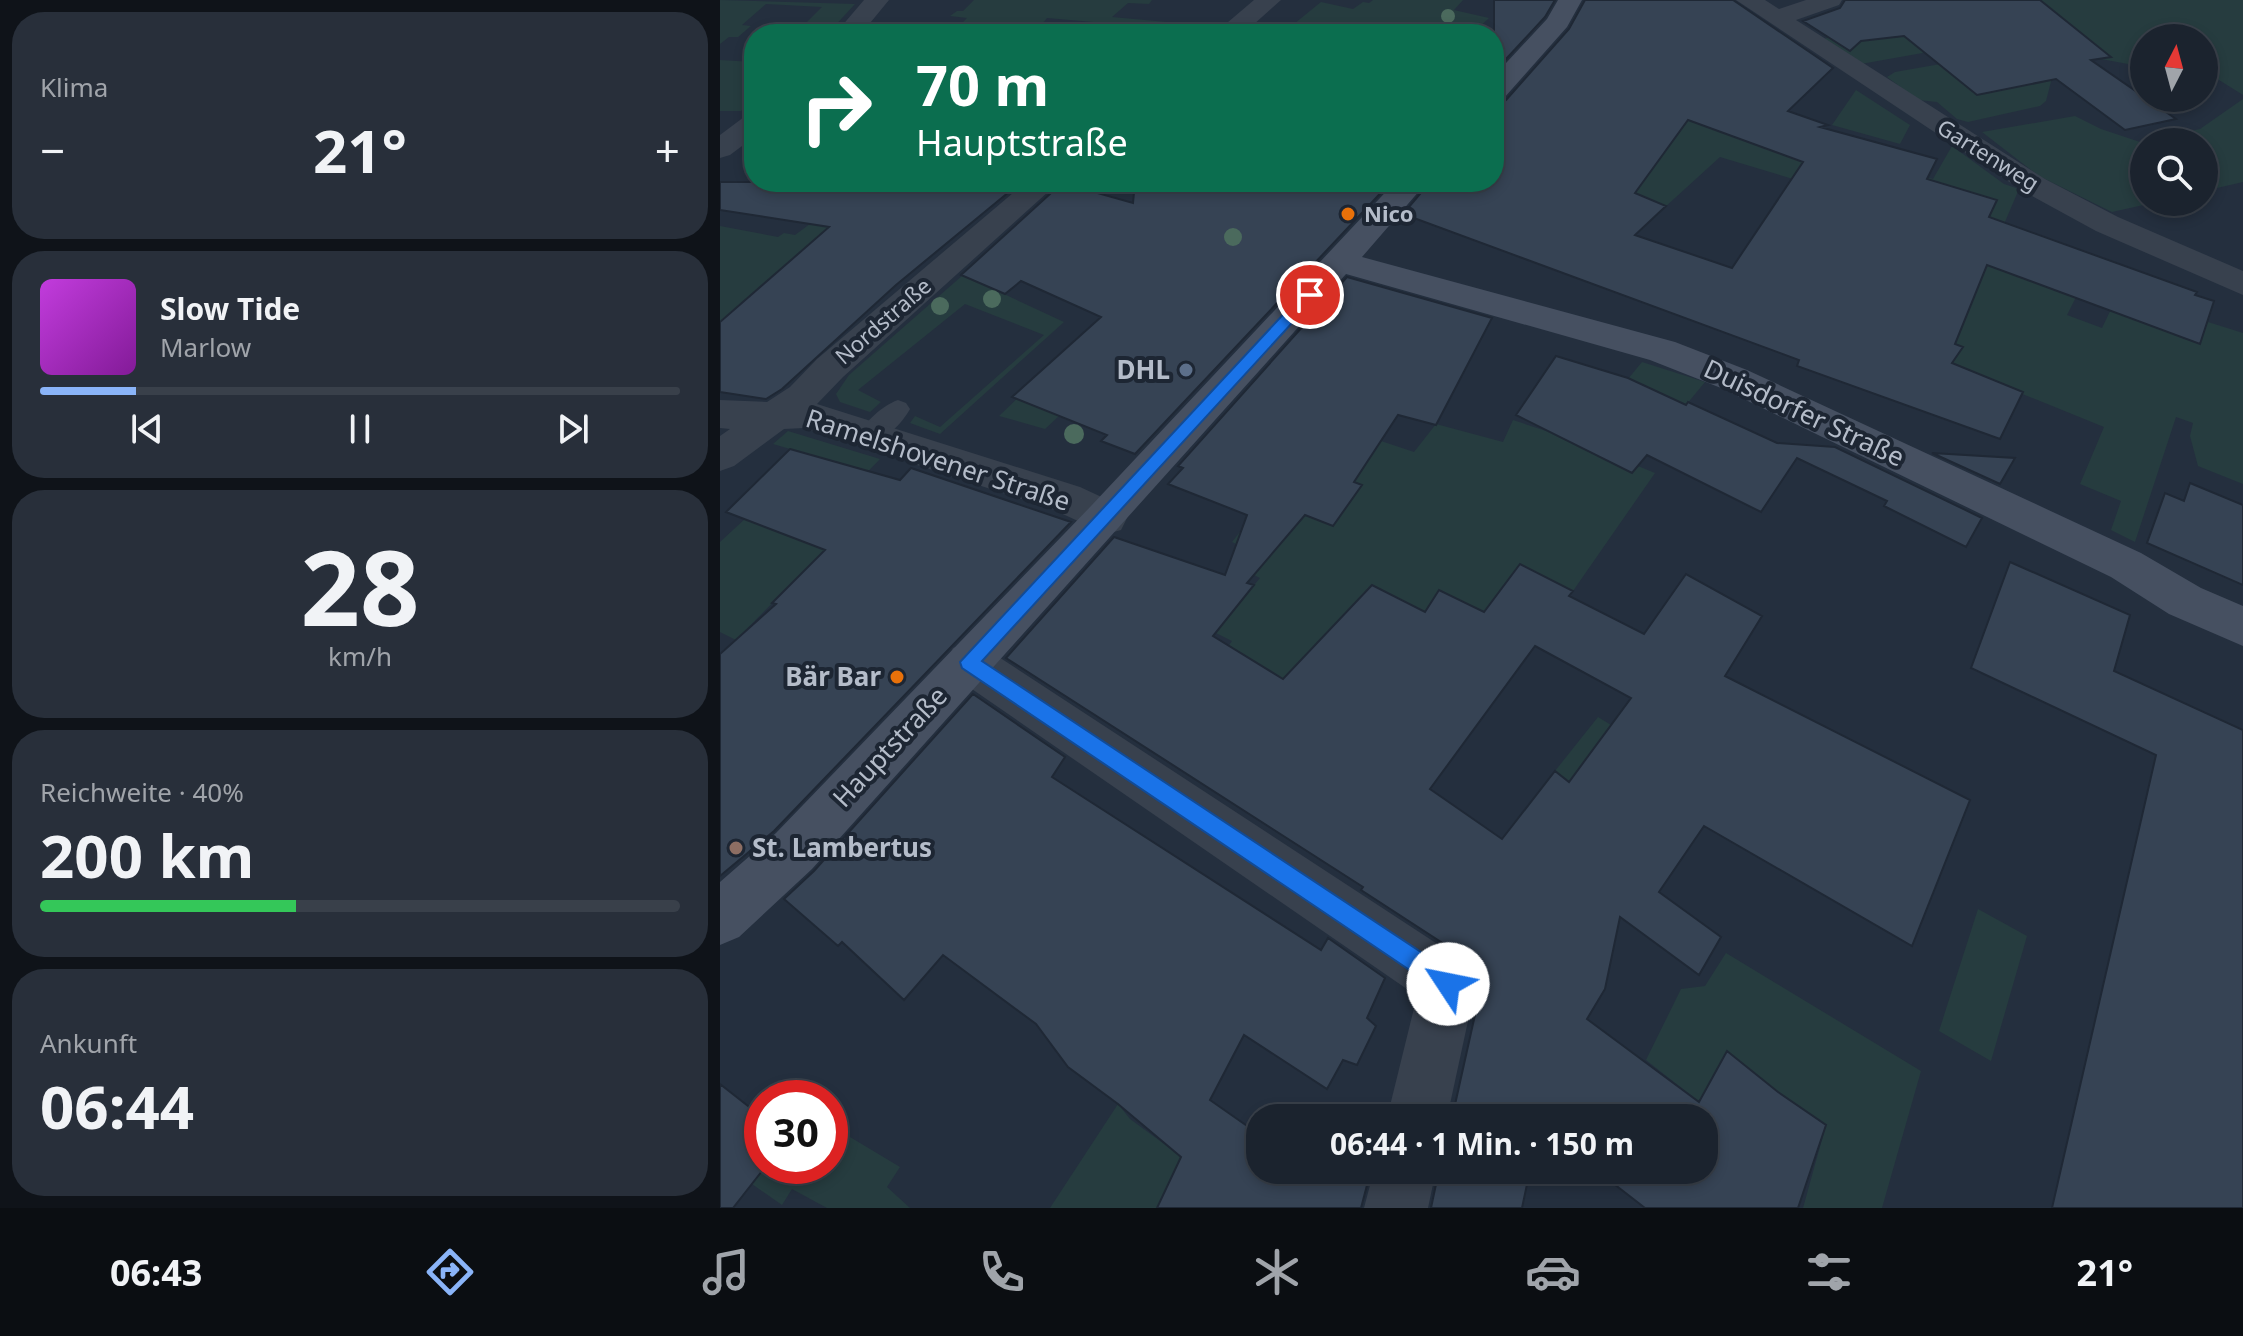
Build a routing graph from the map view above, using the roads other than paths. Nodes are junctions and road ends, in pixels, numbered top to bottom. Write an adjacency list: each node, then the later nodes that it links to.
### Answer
1 (877, 0): 7 (street)
2 (1269, 0): 8 (street)
3 (1570, 0): 9 (main road)
4 (1748, 0): 6 (street, Gartenweg)
5 (1830, 0): 6 (street)
6 (1778, 18): 17 (street, Gartenweg)
7 (857, 24)
8 (1239, 24)
9 (1504, 81)
10 (720, 119): 11 (street)
11 (744, 120)
12 (744, 129): 13 (street)
13 (720, 149)
14 (1032, 192): 19 (street, Nordstraße)
15 (1403, 192): 16 (main road, Hauptstraße)
16 (1340, 262): 23 (main road, Hauptstraße); 24 (main road, Duisdorfer Straße)
17 (2243, 284)
18 (898, 409): 21 (lane)
19 (778, 413): 20 (street, Ramelshovener Straße); 21 (street, Ramelshovener Straße); 22 (street, Nordstraße)
20 (720, 414)
21 (870, 435): 23 (street, Ramelshovener Straße)
22 (720, 456)
23 (1106, 518): 25 (main road, Hauptstraße)
24 (2243, 627)
25 (969, 662): 26 (main road, Hauptstraße); 27 (street)
26 (720, 918)
27 (1420, 1104)
28 (1402, 1184): 29 (street)
29 (1396, 1208)

